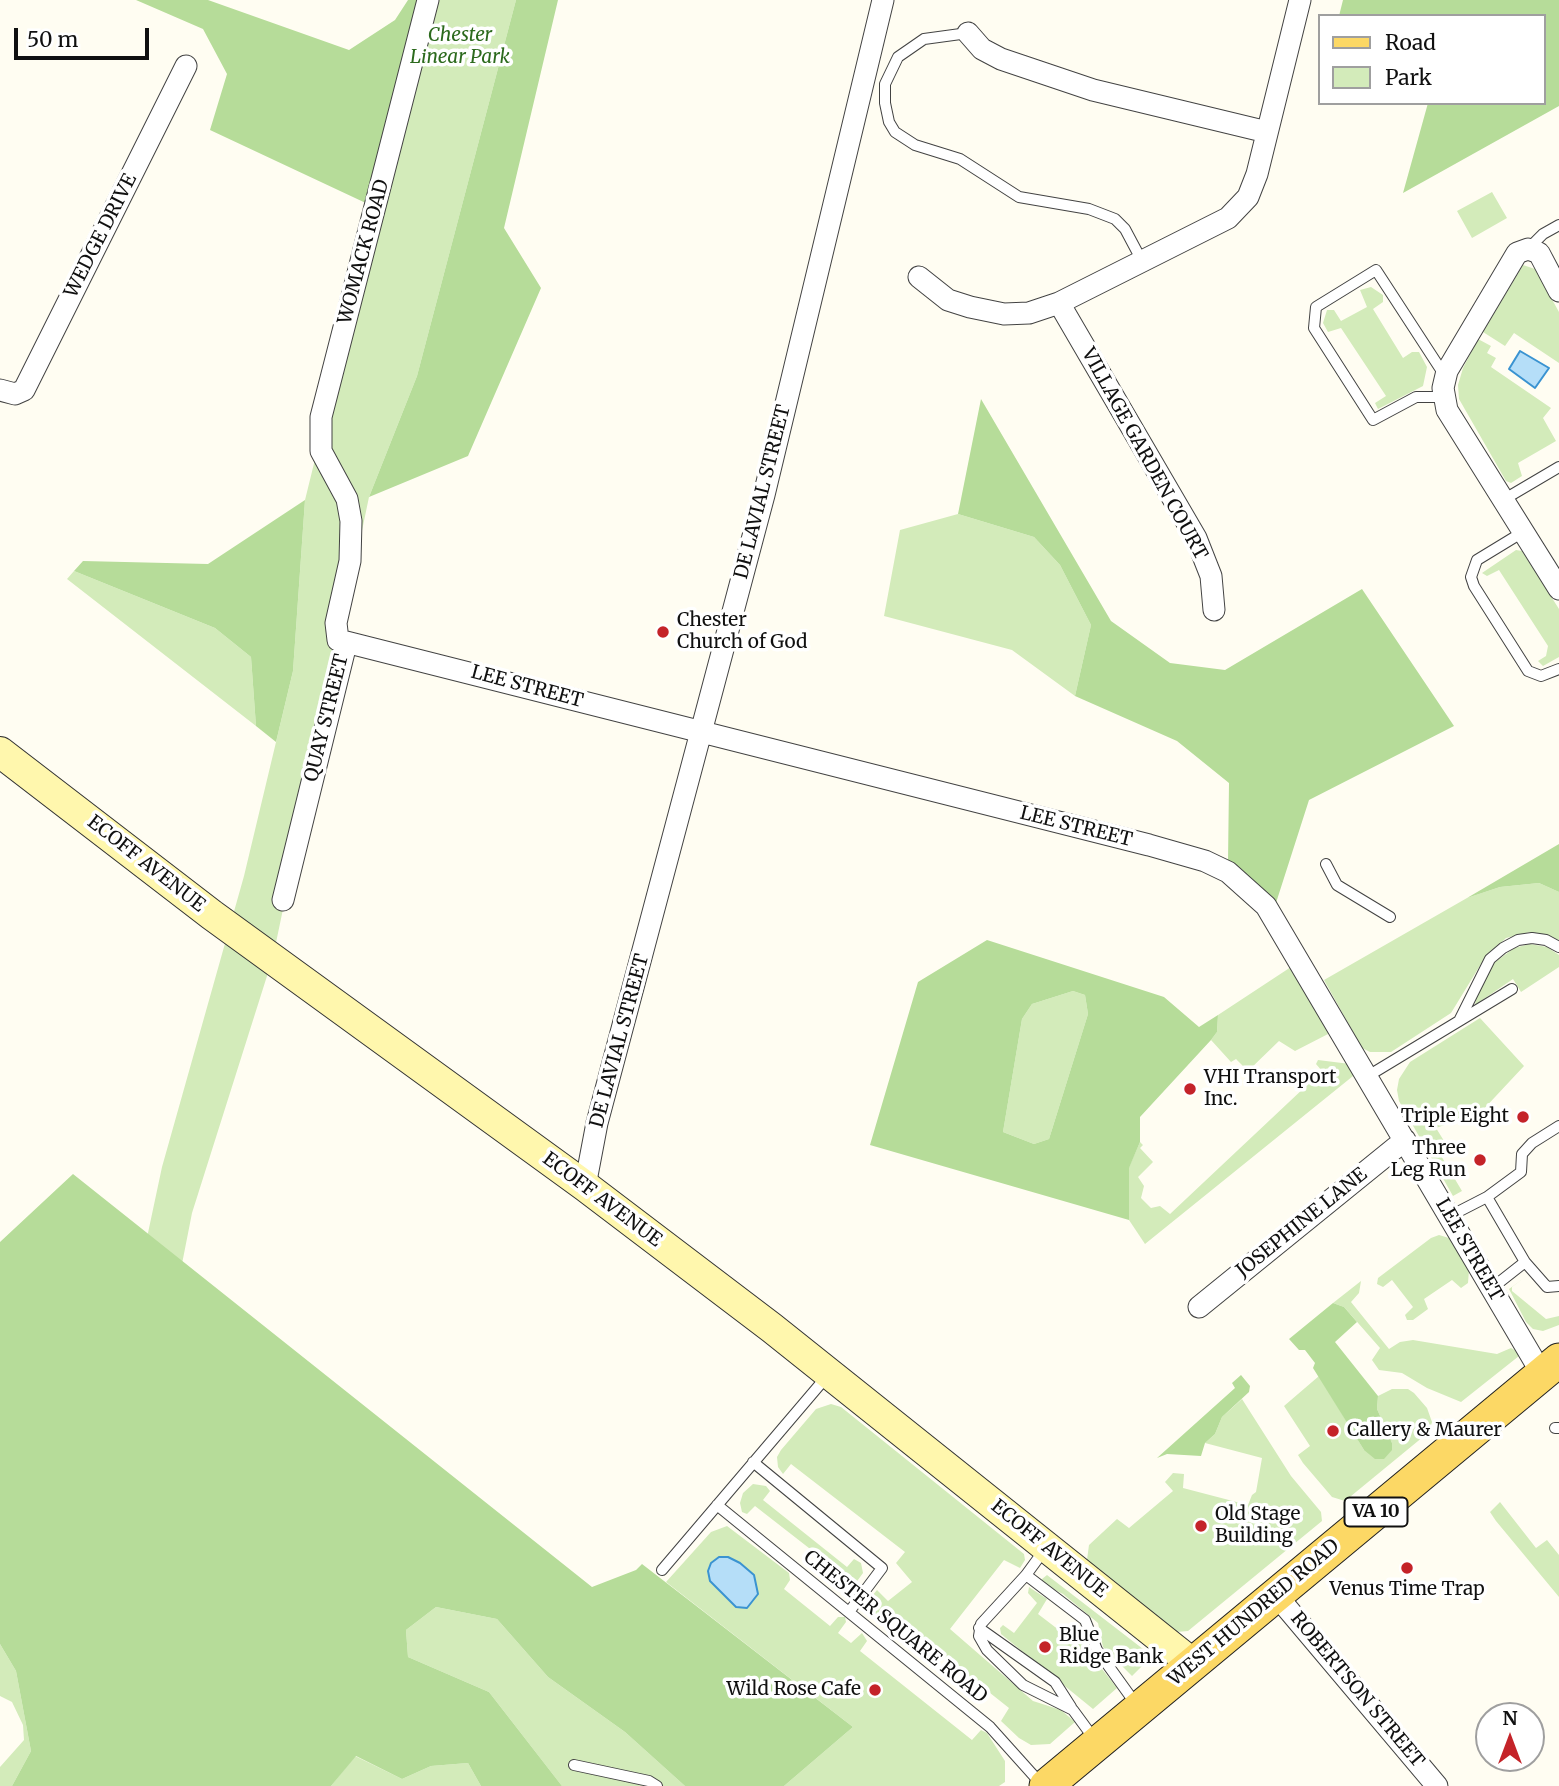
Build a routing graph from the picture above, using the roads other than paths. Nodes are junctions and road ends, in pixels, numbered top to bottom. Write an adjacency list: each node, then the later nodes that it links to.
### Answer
1 (428, 0): 17 (street, WOMACK ROAD)
2 (883, 0): 24 (street, DE LAVIAL STREET)
3 (1300, 0): 6 (street)
4 (968, 33): 6 (street); 9 (lane)
5 (186, 66): 14 (street, WEDGE DRIVE)
6 (1267, 132): 9 (street)
7 (1559, 225): 8 (lane)
8 (1528, 249): 11 (street); 13 (street)
9 (1142, 261): 12 (street)
10 (919, 277): 12 (street)
11 (1559, 291)
12 (1059, 303): 21 (street, VILLAGE GARDEN COURT)
13 (1445, 376): 15 (street); 15 (lane)
14 (4, 392)
15 (1444, 397): 18 (street)
16 (1559, 467): 18 (lane)
17 (346, 499): 22 (street, QUAY STREET)
18 (1503, 499): 19 (street)
19 (1523, 532): 20 (street); 23 (lane)
20 (1559, 589)
21 (1213, 610)
22 (346, 644): 24 (street, LEE STREET); 27 (street, QUAY STREET)
23 (1559, 669)
24 (700, 733): 32 (street, LEE STREET); 35 (street, DE LAVIAL STREET)
25 (0, 752): 35 (street, ECOFF AVENUE)
26 (1326, 864): 28 (lane)
27 (283, 900)
28 (1390, 917)
29 (1559, 947): 31 (lane)
30 (1512, 989): 31 (lane)
31 (1459, 1021): 32 (lane)
32 (1368, 1076): 34 (street, LEE STREET)
33 (1559, 1126): 36 (lane)
34 (1405, 1140): 37 (street, LEE STREET); 41 (street, JOSEPHINE LANE)
35 (585, 1186): 43 (street, ECOFF AVENUE)
36 (1487, 1197): 37 (lane); 38 (lane)
37 (1450, 1216): 40 (street, LEE STREET)
38 (1525, 1262): 39 (lane); 40 (lane)
39 (1559, 1286)
40 (1492, 1288): 42 (street, LEE STREET)
41 (1199, 1307)
42 (1550, 1367): 49 (main road, WEST HUNDRED ROAD / VA 10)
43 (829, 1373): 44 (lane); 46 (street, ECOFF AVENUE)
44 (753, 1462): 45 (lane); 50 (lane)
45 (717, 1505): 47 (lane); 50 (lane, CHESTER SQUARE ROAD)
46 (1046, 1547): 48 (lane); 52 (street, ECOFF AVENUE)
47 (662, 1570)
48 (1026, 1576): 51 (lane); 53 (lane)
49 (1276, 1595): 52 (main road, WEST HUNDRED ROAD / VA 10); 59 (street, ROBERTSON STREET)
50 (849, 1612): 58 (lane, CHESTER SQUARE ROAD)
51 (979, 1628): 54 (lane); 54 (lane)
52 (1194, 1664): 53 (main road, WEST HUNDRED ROAD / VA 10)
53 (1139, 1709): 55 (main road, WEST HUNDRED ROAD / VA 10)
54 (1073, 1710): 55 (lane)
55 (1098, 1743): 58 (main road, WEST HUNDRED ROAD / VA 10)
56 (574, 1765): 57 (lane)
57 (657, 1786)
58 (1044, 1786)
59 (1437, 1786)

